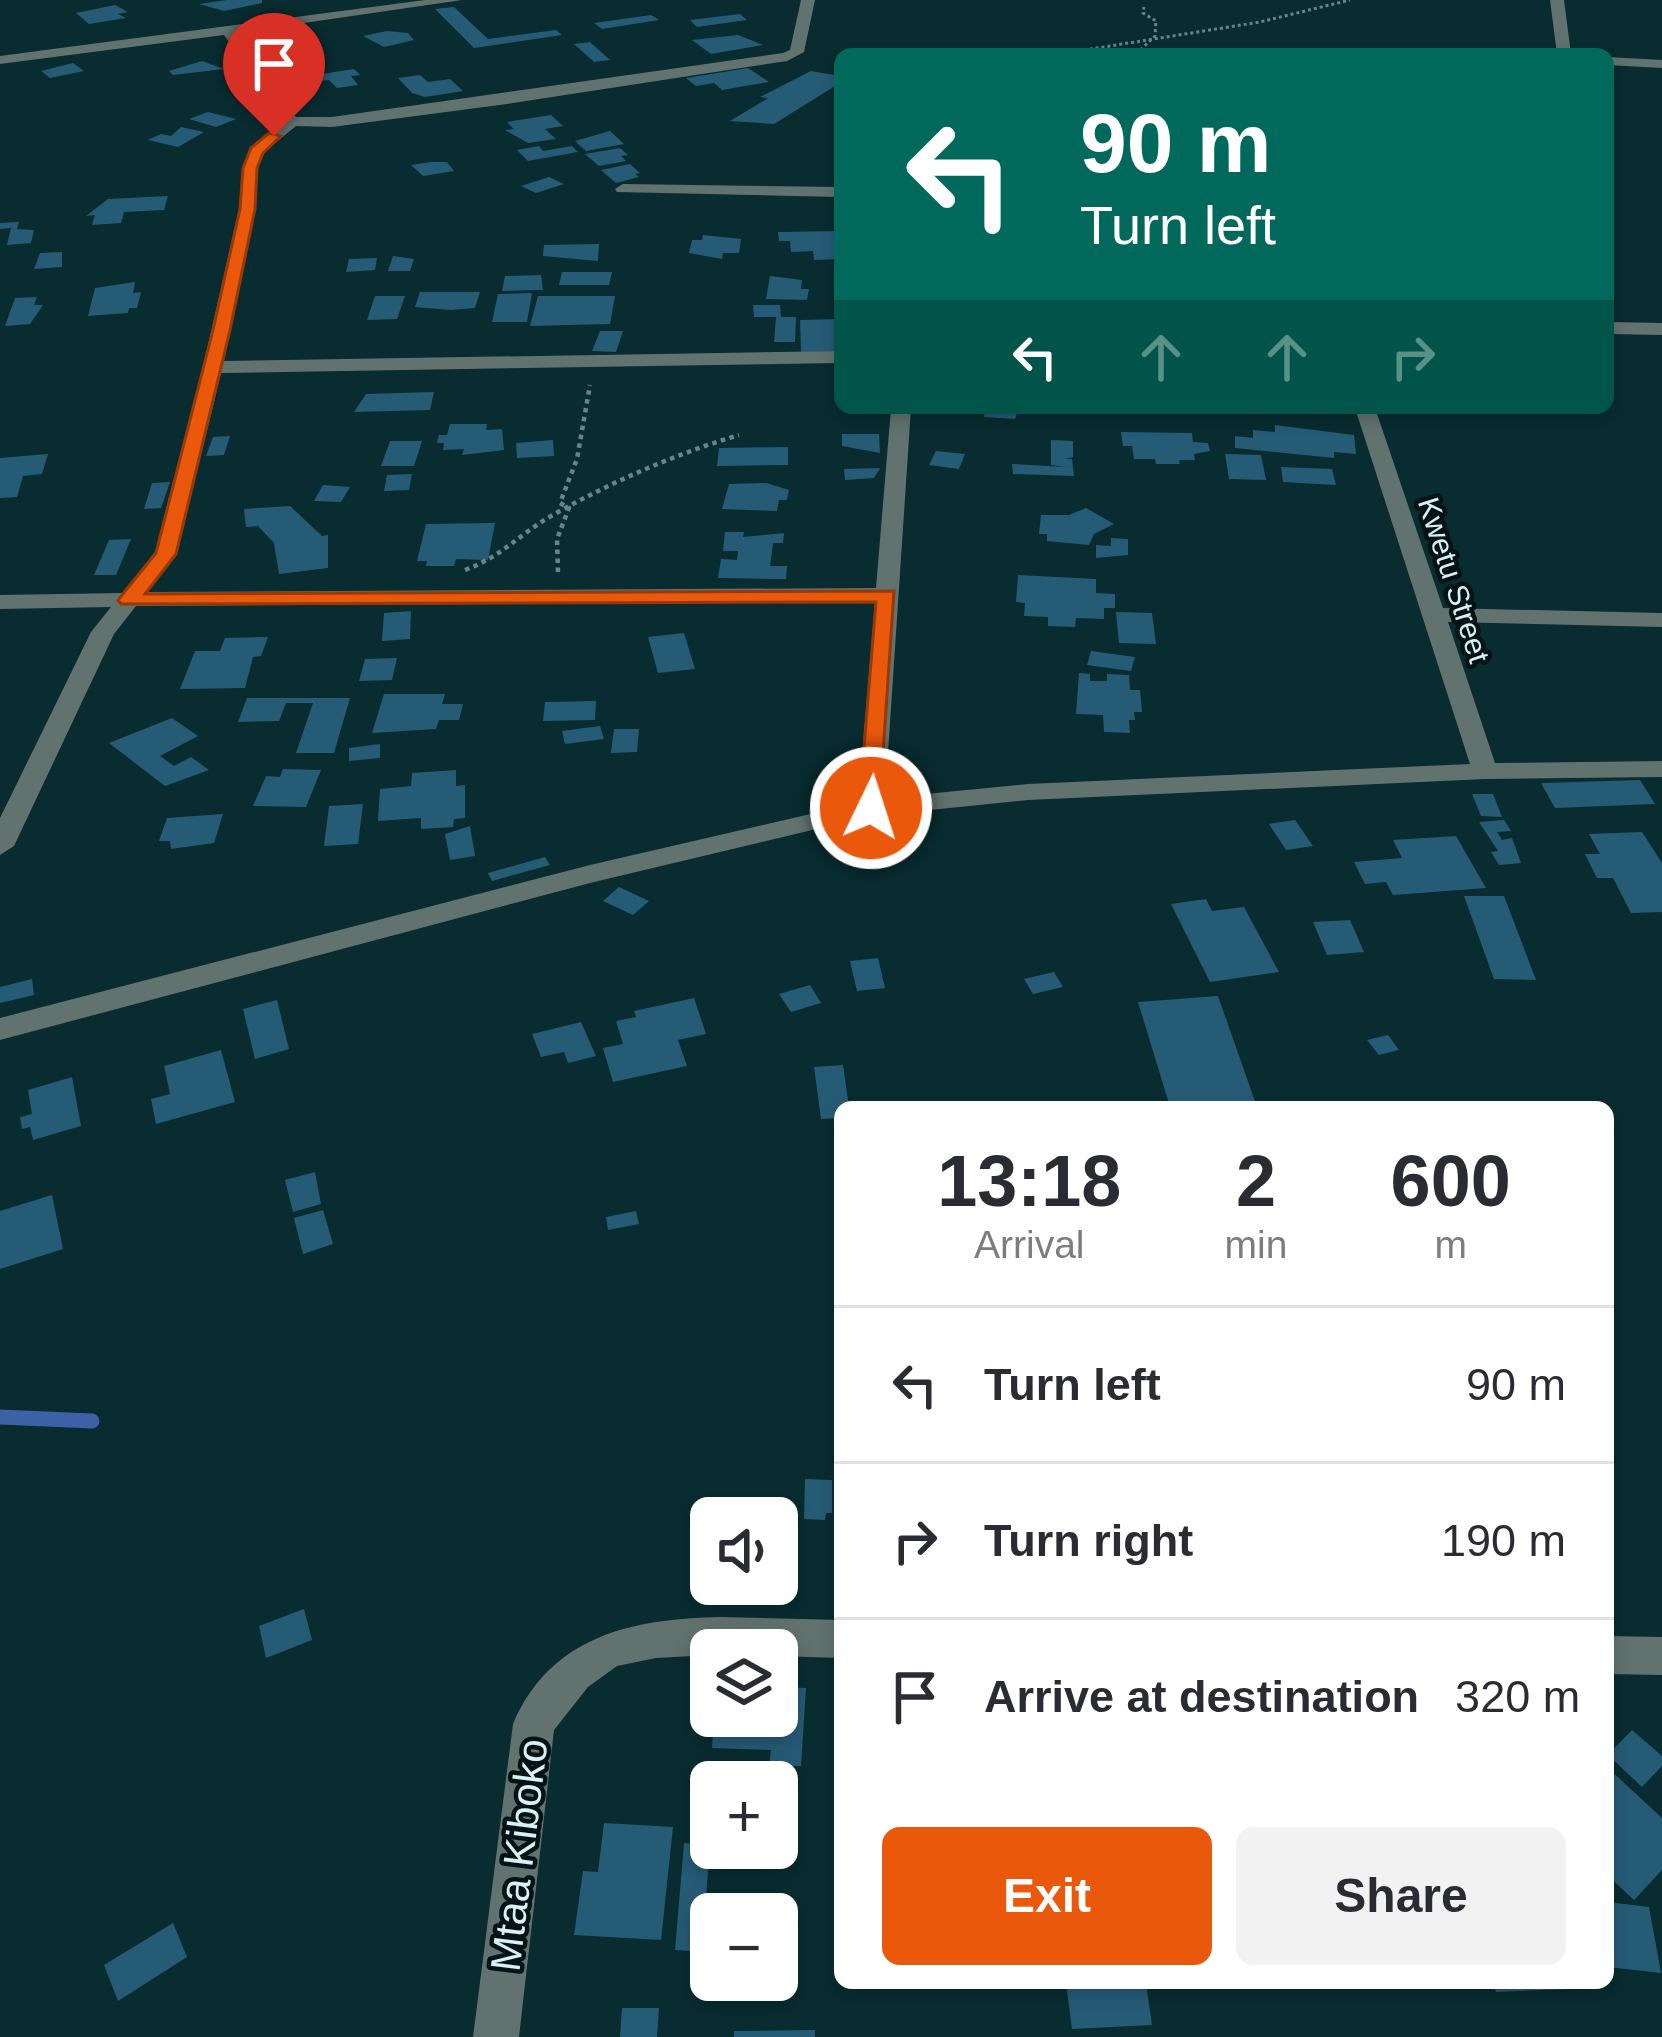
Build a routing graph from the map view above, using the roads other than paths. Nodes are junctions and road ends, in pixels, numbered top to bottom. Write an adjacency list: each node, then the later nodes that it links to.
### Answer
1 (455, 0): 4 (street)
2 (808, 0): 9 (street)
3 (1557, 0): 5 (street)
4 (228, 31): 6 (street); 9 (street)
5 (1563, 48)
6 (0, 61)
7 (1614, 61): 8 (street)
8 (1662, 64)
9 (292, 121): 15 (street)
10 (622, 189): 11 (street)
11 (834, 192)
12 (1614, 328): 13 (street)
13 (1662, 329)
14 (834, 357): 15 (street)
15 (213, 367): 19 (street)
16 (901, 414): 18 (street)
17 (1367, 414): 21 (street, Kwetu Street)
18 (886, 595): 19 (street); 25 (street)
19 (129, 600): 20 (street); 26 (street)
20 (0, 602)
21 (1434, 615): 22 (street); 24 (street, Kwetu Street)
22 (1662, 620)
23 (1662, 769): 24 (street)
24 (1485, 771): 25 (street)
25 (871, 808): 27 (street)
26 (0, 846)
27 (0, 1029)
28 (834, 1639): 31 (street, Mtaa Kiboko)
29 (1614, 1655): 30 (street)
30 (1662, 1656)
31 (496, 2037)

